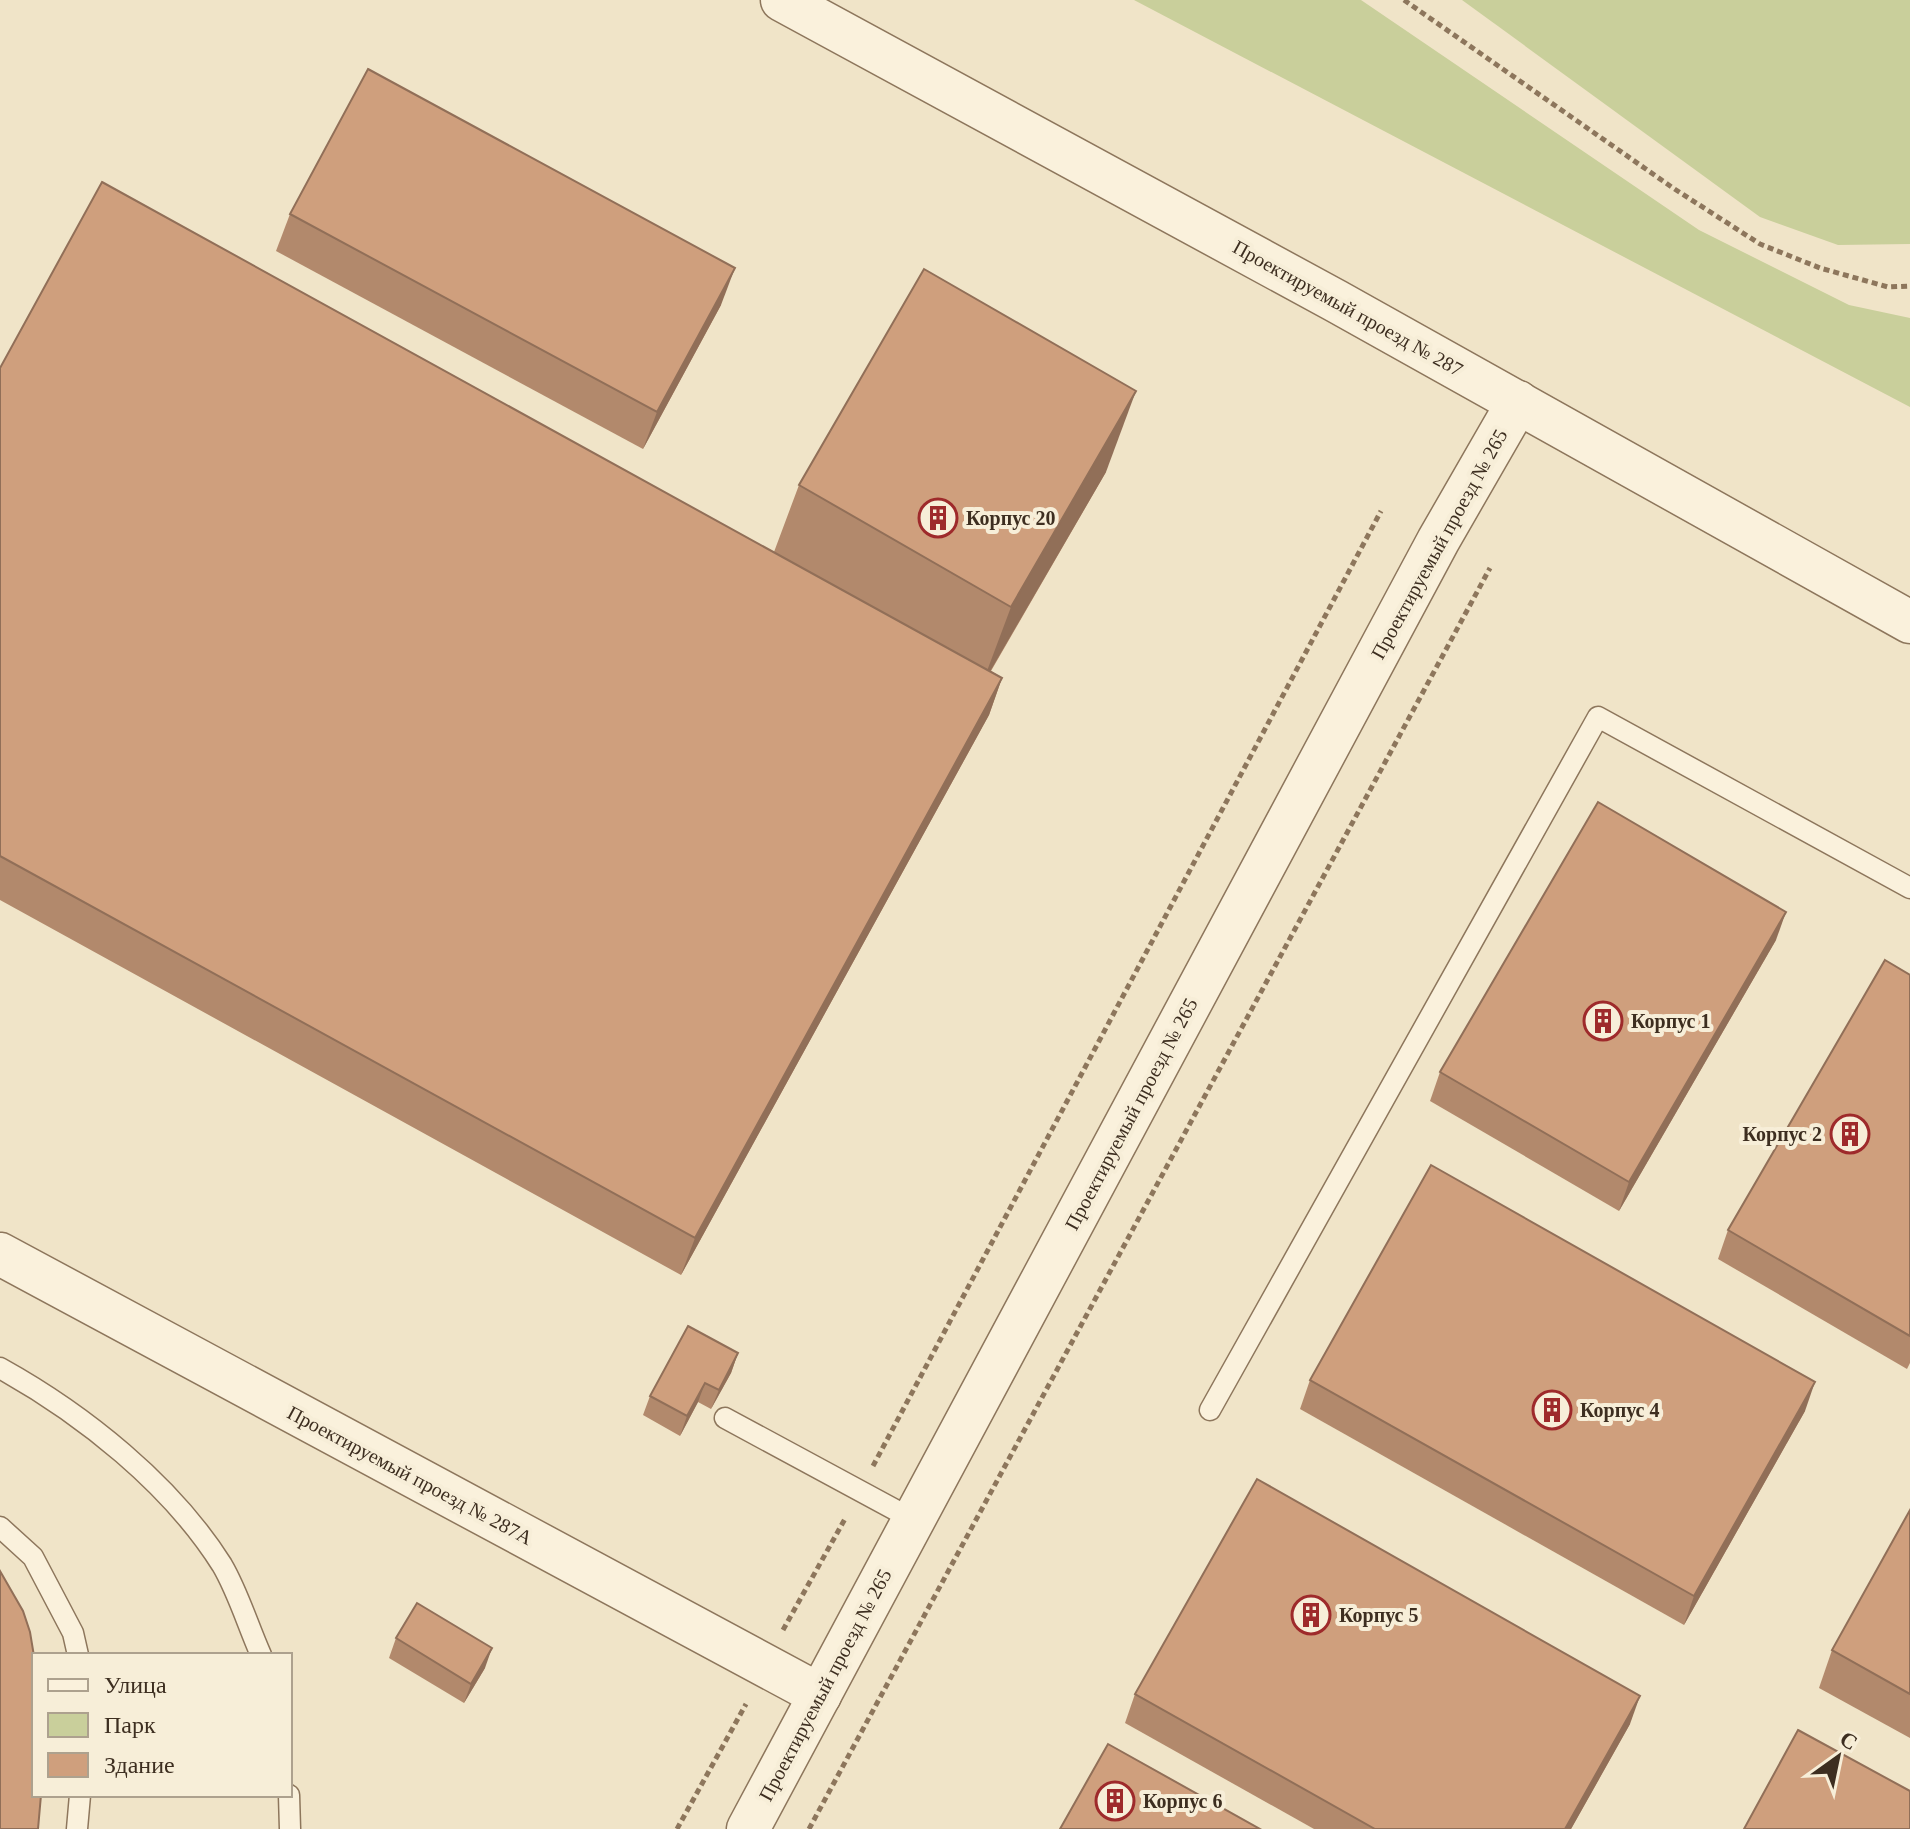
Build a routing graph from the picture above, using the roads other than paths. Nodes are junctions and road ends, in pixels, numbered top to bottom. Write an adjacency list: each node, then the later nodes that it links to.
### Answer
1 (782, 0): 2 (street, Проектируемый проезд № 287)
2 (1518, 402): 3 (street, Проектируемый проезд № 287); 9 (street, Проектируемый проезд № 265)
3 (1910, 622)
4 (1910, 888): 7 (lane)
5 (0, 1254): 13 (street, Проектируемый проезд № 287А)
6 (0, 1368): 12 (lane)
7 (1210, 1410)
8 (725, 1418): 9 (lane)
9 (914, 1520): 13 (street, Проектируемый проезд № 265)
10 (0, 1527): 11 (lane)
11 (78, 1653)
12 (260, 1653)
13 (820, 1695): 18 (street, Проектируемый проезд № 265)
14 (80, 1797): 16 (lane)
15 (289, 1797): 17 (lane)
16 (77, 1829)
17 (290, 1829)
18 (748, 1829)

